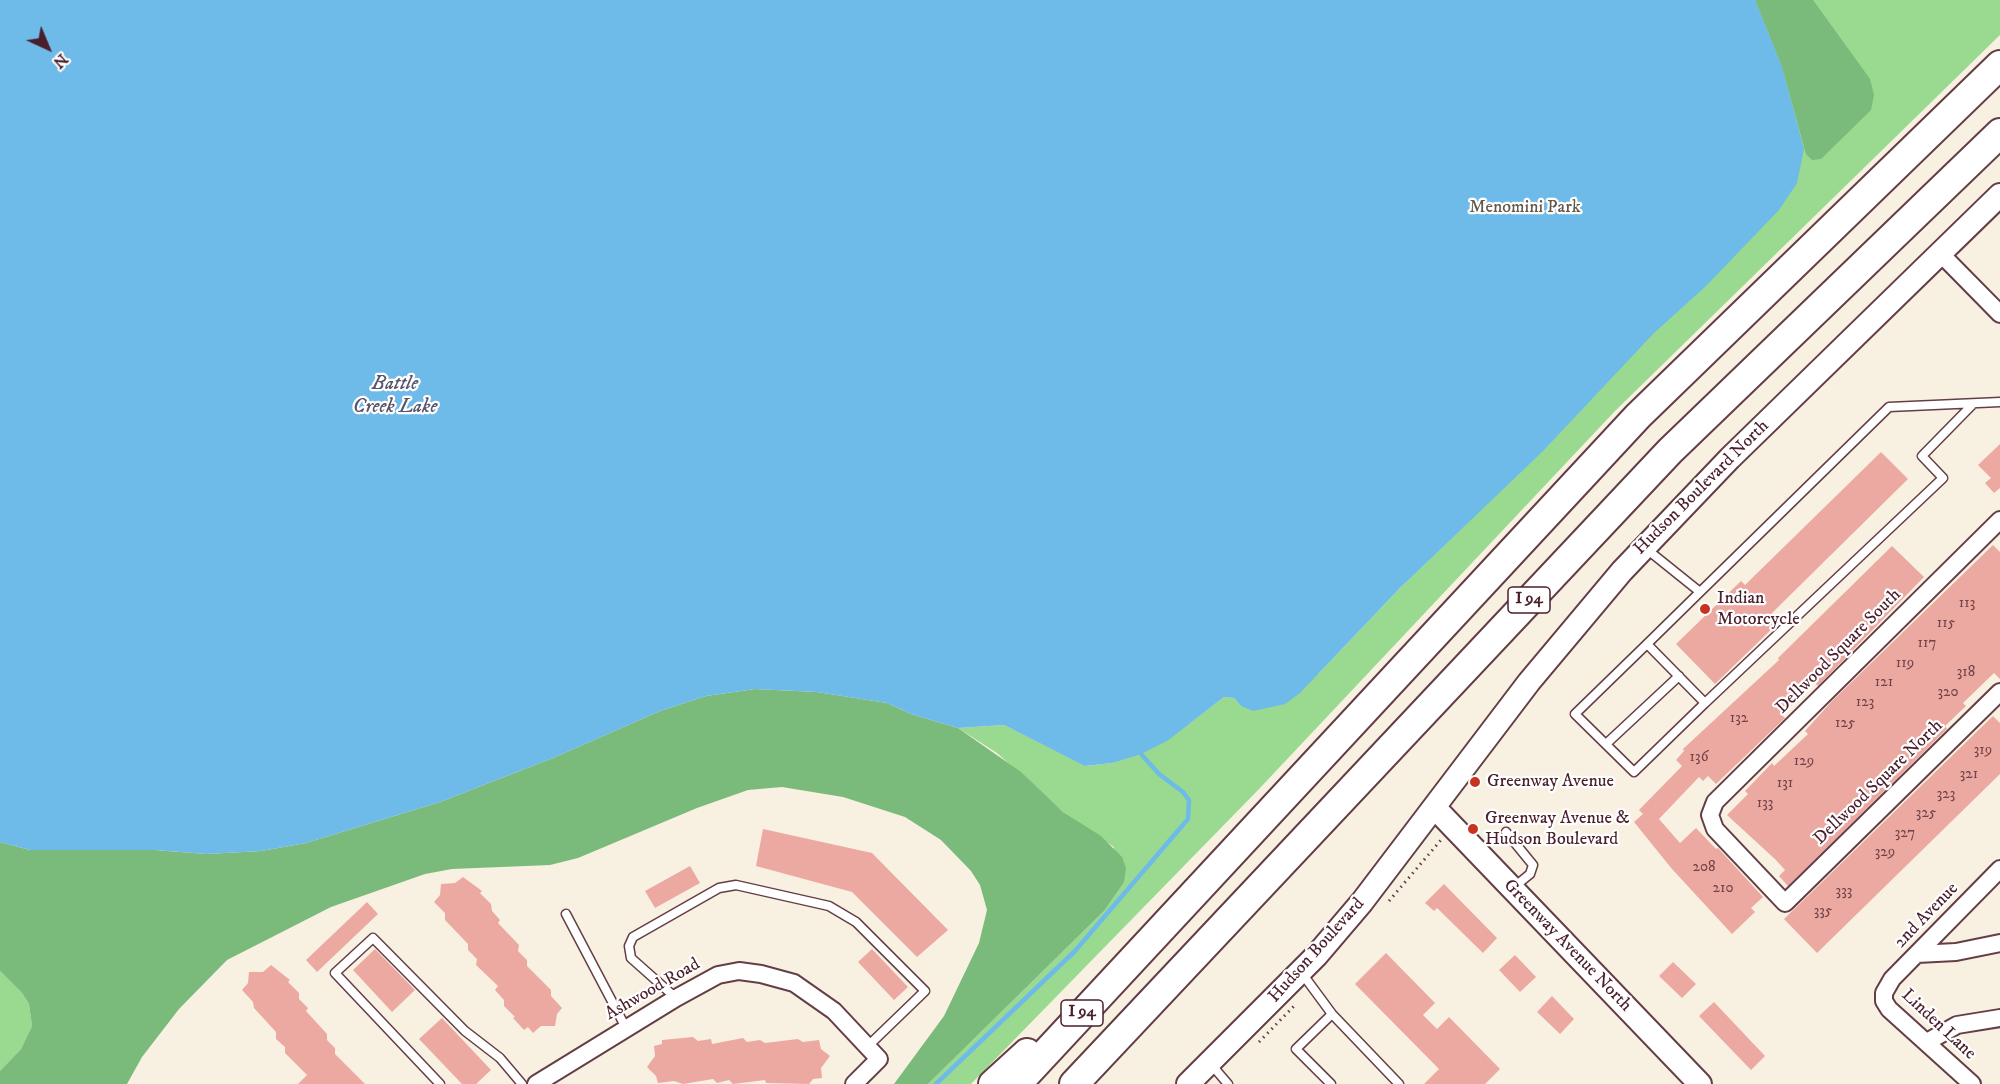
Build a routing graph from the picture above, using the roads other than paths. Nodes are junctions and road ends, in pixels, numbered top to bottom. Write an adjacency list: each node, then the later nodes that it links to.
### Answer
1 (2000, 65): 22 (highway, I 94)
2 (2000, 133): 40 (highway, I 94)
3 (2000, 195): 4 (street, Hudson Boulevard North)
4 (1940, 253): 5 (street); 9 (street, Hudson Boulevard North)
5 (2000, 314)
6 (2000, 402): 7 (lane)
7 (1973, 404): 10 (lane); 14 (lane)
8 (2000, 520): 20 (street, Dellwood Square South)
9 (1644, 547): 10 (lane); 16 (street, Hudson Boulevard North)
10 (1700, 592): 11 (lane)
11 (1647, 644): 12 (lane); 15 (lane)
12 (1679, 676): 14 (lane); 15 (lane)
13 (2000, 692): 20 (street, Dellwood Square North)
14 (1706, 703): 15 (lane)
15 (1606, 744)
16 (1435, 808): 19 (street, Greenway Avenue North); 25 (street, Hudson Boulevard)
17 (1506, 832): 19 (lane)
18 (2000, 869): 24 (street, 2nd Avenue)
19 (1512, 889): 45 (street, Greenway Avenue North)
20 (1785, 903)
21 (566, 914): 30 (lane)
22 (1148, 943): 38 (highway); 39 (highway, I 94)
23 (2000, 943): 24 (street)
24 (1917, 954): 26 (street, 2nd Avenue)
25 (1301, 972): 28 (lane); 33 (street, Hudson Boulevard)
26 (1884, 993): 31 (street, Linden Lane)
27 (676, 998): 30 (street, Ashwood Road); 32 (street, Ashwood Road); 32 (lane)
28 (1332, 1014): 43 (lane); 44 (lane)
29 (2000, 1018): 31 (street)
30 (626, 1028): 36 (street, Ashwood Road)
31 (1927, 1042): 46 (street, Linden Lane)
32 (868, 1046): 37 (street)
33 (1210, 1063): 41 (street, Hudson Boulevard); 42 (lane)
34 (440, 1084): 35 (lane)
35 (522, 1084)
36 (536, 1084)
37 (854, 1084)
38 (993, 1084)
39 (1017, 1084)
40 (1074, 1084)
41 (1188, 1084)
42 (1228, 1084)
43 (1330, 1084)
44 (1399, 1084)
45 (1700, 1084)
46 (1972, 1084)

